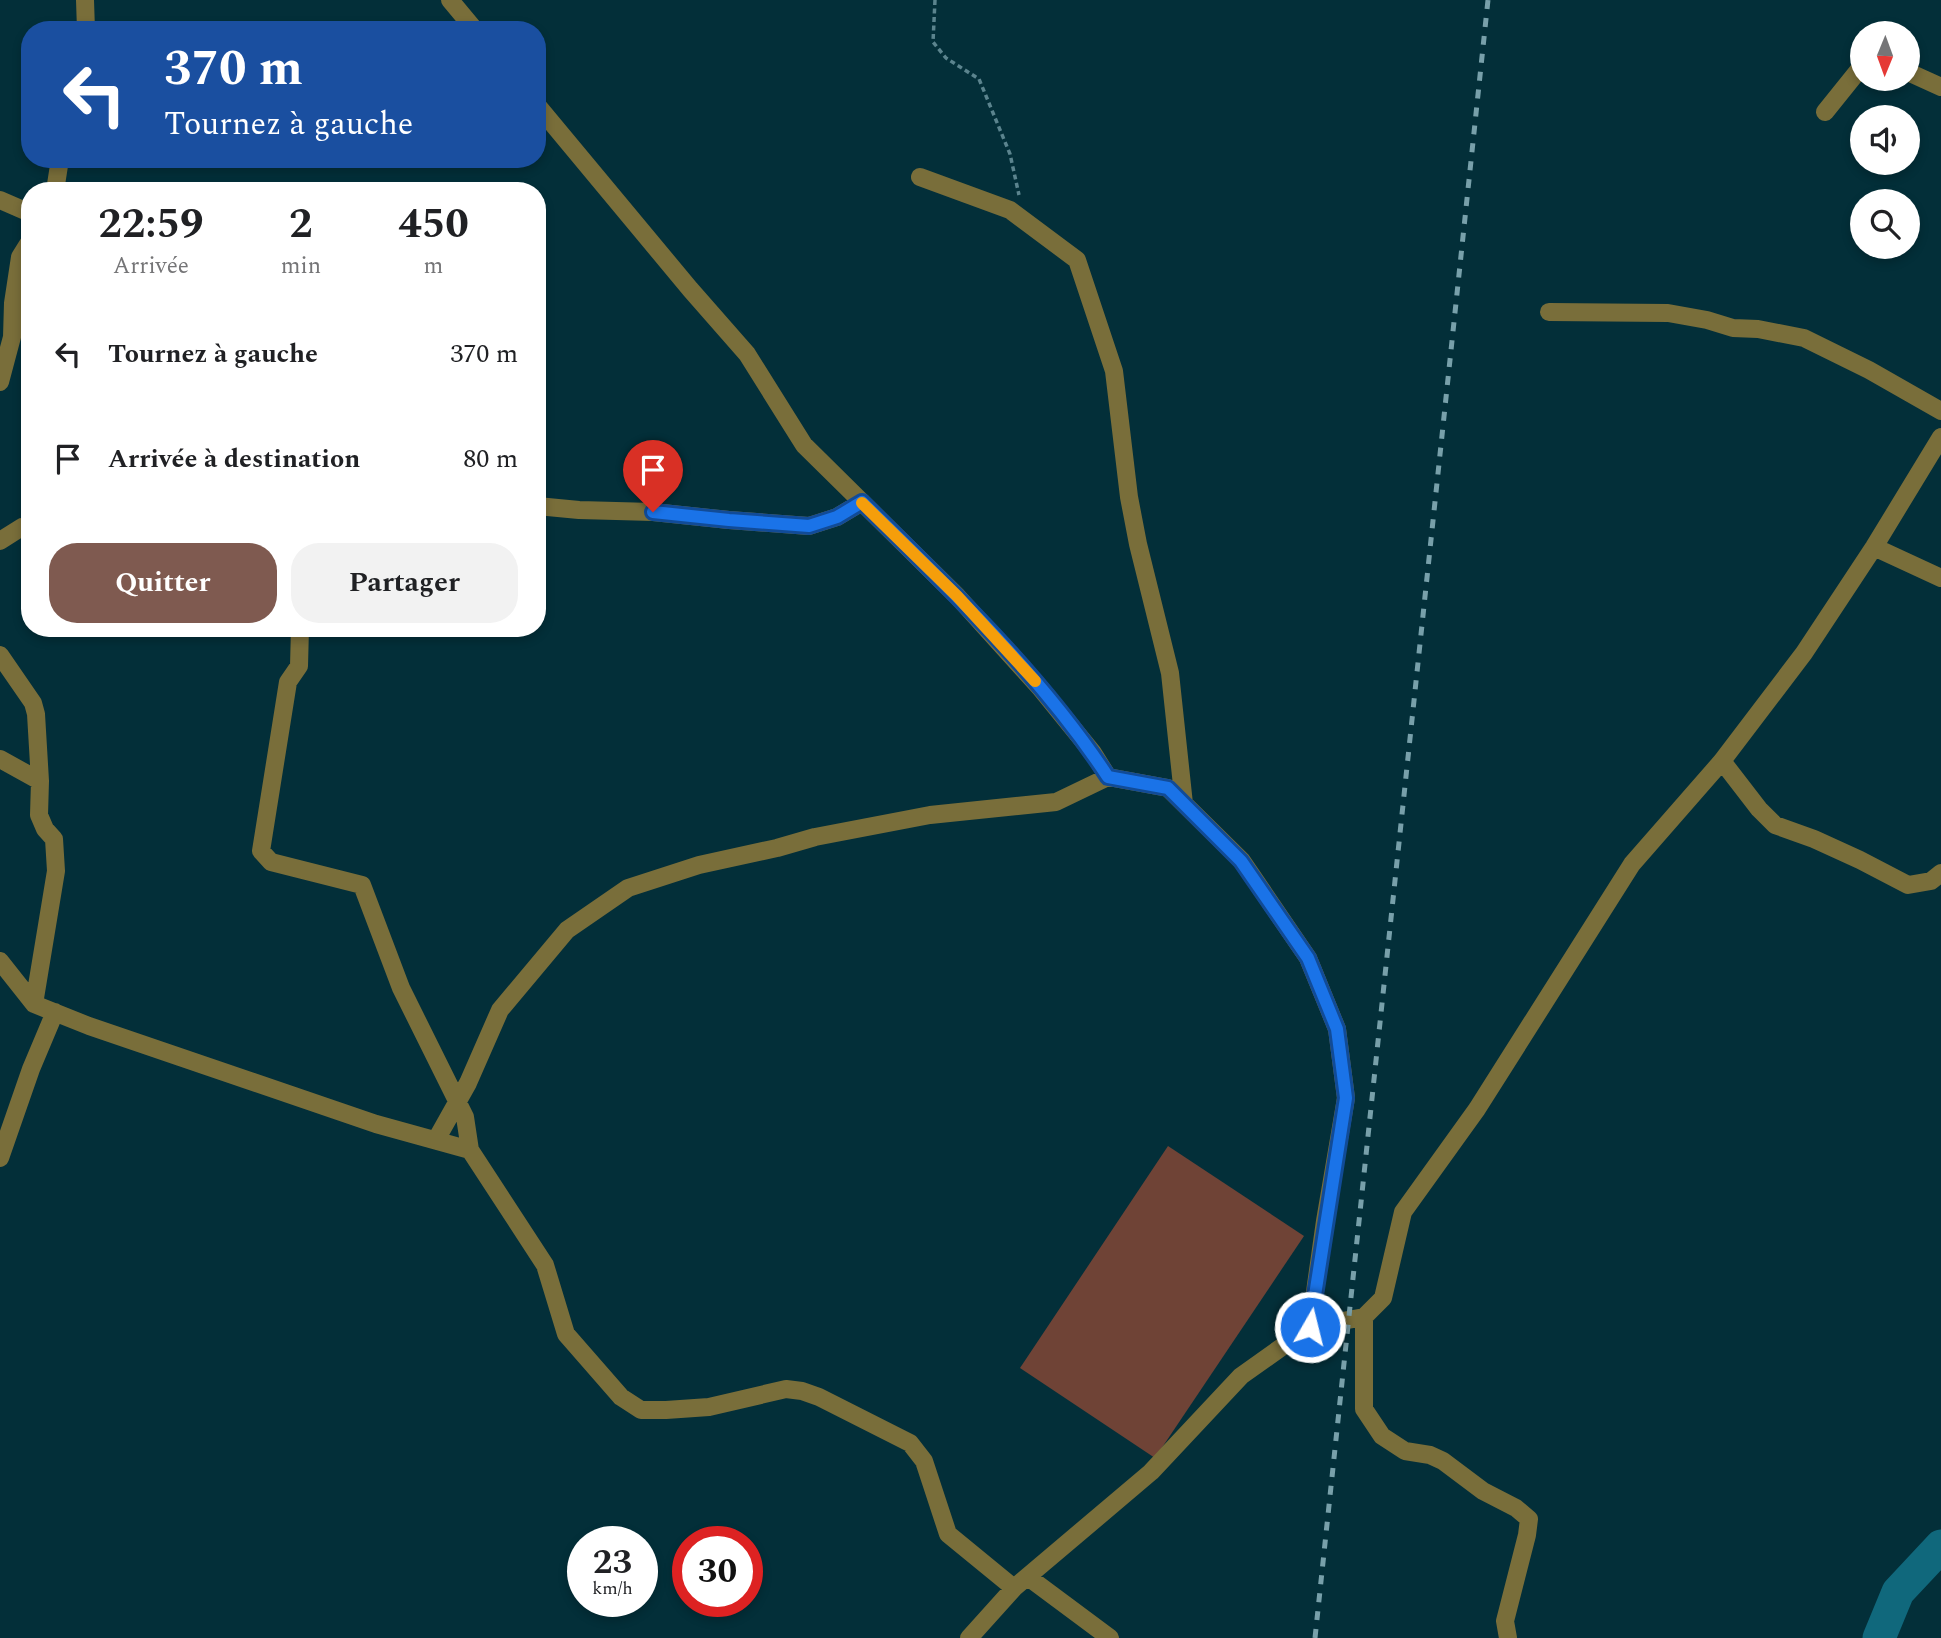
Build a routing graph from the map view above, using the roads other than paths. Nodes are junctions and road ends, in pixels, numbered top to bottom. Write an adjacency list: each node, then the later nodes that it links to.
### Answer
1 (85, 0): 3 (street)
2 (450, 0): 4 (street)
3 (86, 21)
4 (468, 21)
5 (1920, 77): 7 (street)
6 (1850, 81): 8 (street)
7 (1941, 87)
8 (1825, 112)
9 (546, 116): 18 (street)
10 (920, 177): 30 (street)
11 (0, 200): 12 (street)
12 (21, 209)
13 (21, 255): 15 (street)
14 (1549, 312): 16 (street)
15 (0, 382)
16 (1941, 411)
17 (1941, 437): 22 (street)
18 (862, 502): 19 (street); 28 (street)
19 (546, 507)
20 (21, 528): 21 (street)
21 (0, 541)
22 (1874, 547): 23 (street); 27 (street)
23 (1941, 578)
24 (300, 637): 35 (street)
25 (0, 655): 29 (street)
26 (0, 759): 29 (street)
27 (1722, 761): 31 (street); 39 (street)
28 (1108, 777): 30 (street); 35 (street)
29 (40, 781): 33 (street)
30 (1184, 804): 40 (street)
31 (1941, 873)
32 (0, 961): 33 (street)
33 (34, 1004): 34 (street)
34 (55, 1012): 36 (street); 38 (street)
35 (458, 1102): 36 (street); 37 (street)
36 (436, 1140): 37 (street)
37 (470, 1150): 41 (street)
38 (0, 1158)
39 (1364, 1317): 40 (street); 44 (street)
40 (1310, 1327): 41 (street)
41 (1021, 1583): 42 (street); 43 (street)
42 (969, 1638)
43 (1110, 1638)
44 (1508, 1638)

